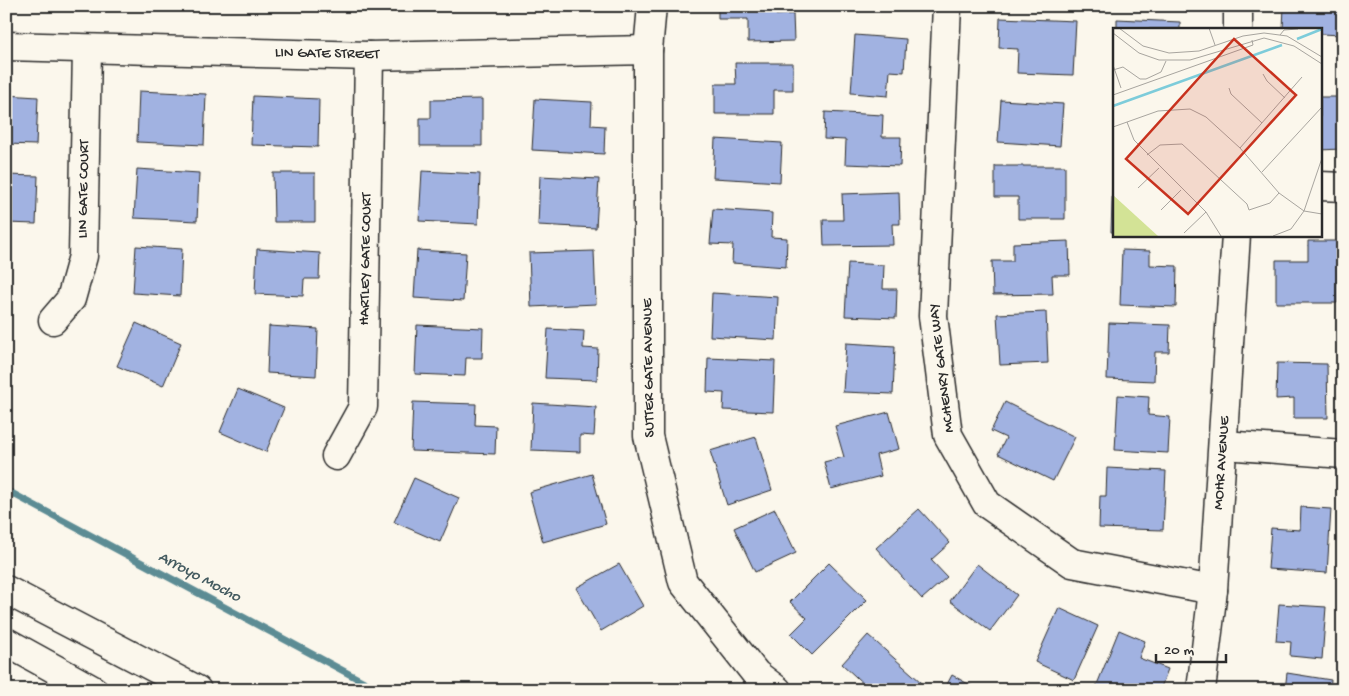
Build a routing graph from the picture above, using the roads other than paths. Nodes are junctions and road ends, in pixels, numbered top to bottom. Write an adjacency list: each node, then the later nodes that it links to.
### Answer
1 (652, 6): 7 (street, SUTTER GATE AVENUE)
2 (946, 6): 17 (street, MCHENRY GATE WAY)
3 (1238, 6): 4 (street)
4 (1238, 28)
5 (6, 46): 6 (street, LIN GATE STREET)
6 (87, 50): 8 (street, LIN GATE STREET); 12 (street, LIN GATE COURT)
7 (648, 50): 8 (street, LIN GATE STREET); 21 (street, SUTTER GATE AVENUE)
8 (370, 56): 15 (street, HARTLEY GATE COURT)
9 (1322, 186): 10 (street)
10 (1343, 187)
11 (1236, 236): 13 (street, MOHR AVENUE)
12 (53, 320)
13 (1224, 445): 14 (street); 17 (street, MOHR AVENUE)
14 (1343, 454)
15 (336, 456)
16 (6, 590): 20 (street)
17 (1212, 590): 22 (street, MOHR AVENUE)
18 (6, 642): 19 (street)
19 (93, 690)
20 (197, 690)
21 (777, 690)
22 (1201, 690)

